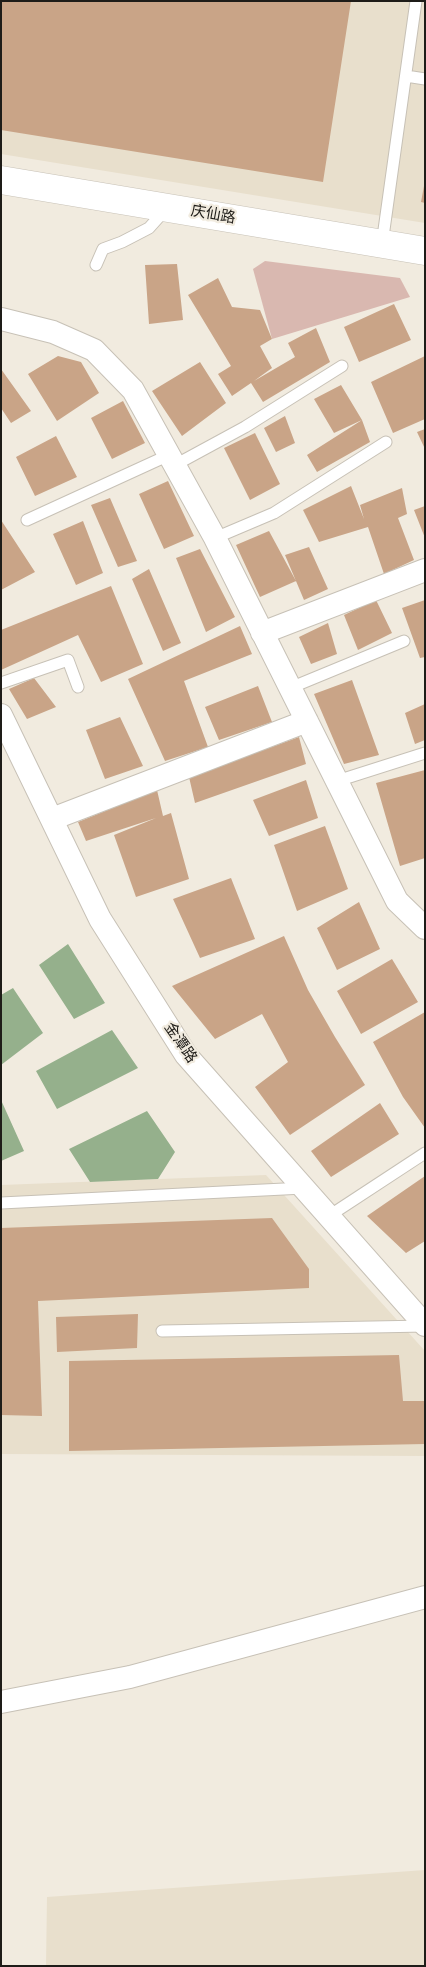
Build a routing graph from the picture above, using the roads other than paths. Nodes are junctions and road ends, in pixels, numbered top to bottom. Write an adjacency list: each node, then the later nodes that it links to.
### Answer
1 (416, 1): 2 (lane)
2 (406, 76): 3 (lane); 6 (lane)
3 (425, 78)
4 (1, 180): 5 (street, 庆仙路)
5 (167, 208): 6 (street, 庆仙路); 8 (lane)
6 (382, 244): 7 (street, 庆仙路)
7 (425, 251)
8 (96, 265)
9 (1, 319): 12 (street)
10 (342, 366): 12 (lane)
11 (386, 442): 14 (lane)
12 (172, 460): 13 (lane); 14 (street)
13 (26, 520)
14 (215, 538): 16 (street)
15 (425, 570): 16 (street)
16 (262, 633): 20 (street)
17 (404, 641): 20 (lane)
18 (1, 683): 19 (lane)
19 (78, 687)
20 (290, 688): 22 (street)
21 (1, 714): 25 (street, 金潭路)
22 (307, 721): 24 (street); 25 (street)
23 (425, 753): 24 (lane)
24 (337, 781): 26 (street)
25 (52, 819): 28 (street, 金潭路)
26 (425, 928)
27 (425, 1153): 30 (lane)
28 (304, 1188): 29 (lane); 30 (street, 金潭路)
29 (1, 1203)
30 (329, 1216): 31 (street, 金潭路)
31 (417, 1307): 32 (street, 金潭路)
32 (425, 1326): 33 (lane)
33 (162, 1331)
34 (425, 1597): 35 (street)
35 (1, 1702)

